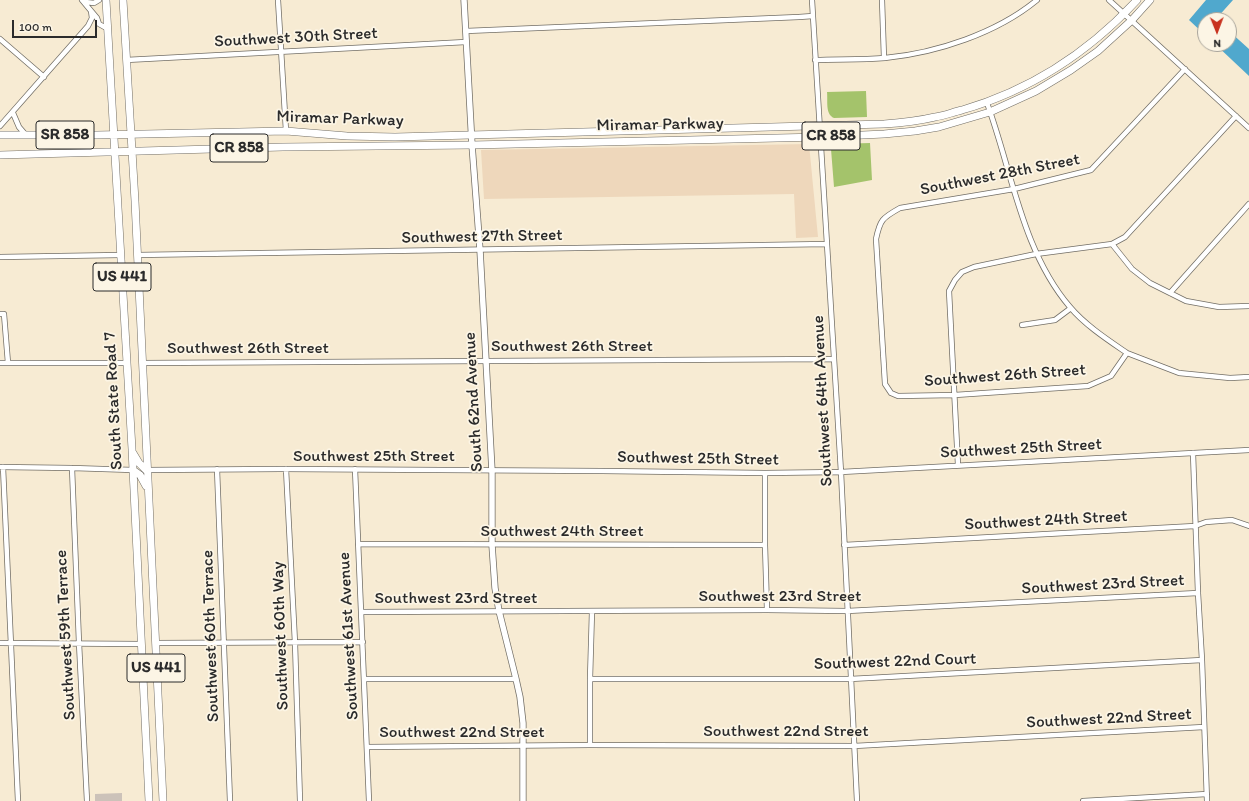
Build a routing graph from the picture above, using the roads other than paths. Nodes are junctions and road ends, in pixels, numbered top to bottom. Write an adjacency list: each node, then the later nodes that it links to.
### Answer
1 (99, 0): 12 (street)
2 (106, 0): 19 (main road, South State Road 7 / US 441)
3 (123, 0): 25 (main road, South State Road 7 / US 441)
4 (278, 0): 23 (street)
5 (464, 0): 20 (street, South 62nd Avenue)
6 (812, 0): 15 (street, Southwest 64th Avenue)
7 (882, 0): 24 (street)
8 (1037, 0): 24 (street)
9 (1110, 0): 14 (street)
10 (1137, 0): 14 (main road, Miramar Parkway / CR 858)
11 (1150, 0): 16 (main road, Miramar Parkway / CR 858)
12 (83, 1): 13 (street)
13 (92, 11): 17 (street); 18 (street)
14 (1124, 14): 16 (street); 29 (main road, Miramar Parkway / CR 858)
15 (813, 16): 20 (street); 26 (street, Southwest 64th Avenue)
16 (1132, 20): 27 (street); 31 (main road, Miramar Parkway / CR 858)
17 (100, 24): 18 (street); 19 (street)
18 (88, 26): 28 (street)
19 (108, 29): 39 (main road, South State Road 7 / US 441)
20 (466, 30): 22 (street, South 62nd Avenue)
21 (0, 39): 28 (street)
22 (466, 42): 23 (street, Southwest 30th Street); 42 (street, South 62nd Avenue)
23 (280, 52): 25 (street, Southwest 30th Street); 37 (street)
24 (884, 58): 26 (street)
25 (126, 60): 40 (main road, South State Road 7 / US 441)
26 (815, 60): 34 (street, Southwest 64th Avenue)
27 (1185, 69): 32 (street); 49 (street, Southwest 28th Street)
28 (44, 77): 30 (street)
29 (987, 103): 31 (street); 34 (main road, Miramar Parkway / CR 858)
30 (13, 112): 33 (street); 38 (street)
31 (990, 112): 43 (main road, Miramar Parkway / CR 858); 49 (street)
32 (1236, 116): 35 (street); 52 (street)
33 (0, 126)
34 (820, 126): 36 (main road, Miramar Parkway / CR 858); 43 (street, Southwest 64th Avenue)
35 (1249, 128)
36 (698, 129): 42 (main road, Miramar Parkway / CR 858); 44 (main road)
37 (286, 130): 40 (main road, Miramar Parkway / CR 858); 42 (main road, Miramar Parkway / CR 858)
38 (25, 134): 39 (main road, SR 858); 41 (main road, SR 858)
39 (113, 134): 40 (main road, SR 858); 46 (main road, South State Road 7 / US 441)
40 (130, 134): 47 (main road, South State Road 7 / US 441)
41 (0, 135)
42 (472, 135): 45 (street, South 62nd Avenue)
43 (821, 137): 44 (main road, Miramar Parkway / CR 858); 51 (street, Southwest 64th Avenue)
44 (659, 140): 45 (main road, Miramar Parkway / CR 858)
45 (472, 146): 47 (main road, Miramar Parkway / CR 858); 53 (street, South 62nd Avenue)
46 (114, 151): 47 (main road, SR 858); 48 (main road, SR 858); 55 (main road, South State Road 7 / US 441)
47 (132, 151): 56 (main road, South State Road 7 / US 441)
48 (0, 155)
49 (1014, 189): 54 (street); 71 (street, Southwest 28th Street)
50 (1249, 204): 58 (street)
51 (827, 244): 53 (street, Southwest 27th Street); 64 (street, Southwest 64th Avenue)
52 (1112, 244): 54 (street); 58 (street)
53 (480, 250): 56 (street, Southwest 27th Street); 65 (street, South 62nd Avenue)
54 (1036, 254): 60 (street); 72 (street)
55 (120, 255): 57 (street); 68 (main road, South State Road 7 / US 441)
56 (137, 255): 69 (main road, South State Road 7 / US 441)
57 (0, 257)
58 (1170, 293): 59 (street)
59 (1249, 306)
60 (1070, 308): 62 (street); 63 (street)
61 (0, 314): 67 (street)
62 (1022, 324)
63 (1127, 353): 70 (street); 72 (street, Southwest 26th Street)
64 (834, 359): 65 (street, Southwest 26th Street); 85 (street, Southwest 64th Avenue)
65 (486, 361): 69 (street, Southwest 26th Street); 84 (street, South 62nd Avenue)
66 (0, 363): 67 (street)
67 (8, 363): 68 (street)
68 (127, 363): 73 (main road, South State Road 7 / US 441)
69 (142, 363): 83 (main road, South State Road 7 / US 441)
70 (1249, 377)
71 (891, 392): 72 (street, Southwest 26th Street)
72 (955, 394): 76 (street)
73 (132, 449): 82 (main road, South State Road 7 / US 441); 83 (main road)
74 (1249, 450): 75 (street, Southwest 25th Street)
75 (1193, 454): 76 (street, Southwest 25th Street); 88 (street)
76 (958, 465): 85 (street, Southwest 25th Street)
77 (2, 467): 78 (street); 101 (street)
78 (72, 468): 82 (street); 104 (street, Southwest 59th Terrace)
79 (218, 469): 80 (street, Southwest 25th Street); 83 (street, Southwest 25th Street); 102 (street, Southwest 60th Terrace)
80 (286, 469): 81 (street, Southwest 25th Street); 106 (street, Southwest 60th Way)
81 (355, 469): 84 (street, Southwest 25th Street); 90 (street, Southwest 61st Avenue)
82 (133, 470): 87 (main road); 107 (main road, South State Road 7 / US 441)
83 (146, 470): 87 (main road, South State Road 7 / US 441)
84 (492, 471): 86 (street, Southwest 25th Street); 92 (street, South 62nd Avenue)
85 (841, 472): 86 (street, Southwest 25th Street); 93 (street, Southwest 64th Avenue)
86 (765, 473): 91 (street)
87 (148, 490): 105 (main road, South State Road 7 / US 441)
88 (1195, 526): 89 (street, Southwest 24th Street); 93 (street, Southwest 24th Street); 94 (street)
89 (1249, 526)
90 (358, 544): 92 (street, Southwest 24th Street); 99 (street, Southwest 61st Avenue)
91 (765, 544): 92 (street, Southwest 24th Street); 95 (street)
92 (492, 545): 96 (street, South 62nd Avenue)
93 (844, 545): 98 (street, Southwest 64th Avenue)
94 (1198, 593): 98 (street, Southwest 23rd Street); 108 (street)
95 (767, 610): 97 (street, Southwest 23rd Street); 98 (street, Southwest 23rd Street)
96 (499, 611): 97 (street, Southwest 23rd Street); 99 (street, Southwest 23rd Street); 109 (street, South 62nd Avenue)
97 (592, 611): 111 (street)
98 (847, 611): 112 (street, Southwest 64th Avenue)
99 (362, 612): 103 (street, Southwest 61st Avenue)
100 (0, 642): 101 (street)
101 (11, 642): 104 (street); 120 (street)
102 (224, 642): 105 (street); 106 (street); 125 (street, Southwest 60th Terrace)
103 (363, 642): 106 (street); 110 (street, Southwest 61st Avenue)
104 (79, 643): 107 (street); 121 (street, Southwest 59th Terrace)
105 (155, 643): 124 (main road, South State Road 7 / US 441)
106 (295, 643): 126 (street, Southwest 60th Way)
107 (141, 644): 118 (main road, South State Road 7 / US 441)
108 (1202, 660): 112 (street, Southwest 22nd Court); 113 (street)
109 (516, 678): 110 (street); 115 (street, South 62nd Avenue)
110 (365, 679): 117 (street, Southwest 61st Avenue)
111 (590, 679): 112 (street, Southwest 22nd Court); 114 (street)
112 (850, 679): 116 (street, Southwest 64th Avenue)
113 (1204, 727): 116 (street, Southwest 22nd Street); 119 (street)
114 (590, 745): 115 (street, Southwest 22nd Street); 116 (street, Southwest 22nd Street)
115 (523, 746): 117 (street, Southwest 22nd Street); 128 (street, South 62nd Avenue)
116 (854, 746): 129 (street, Southwest 64th Avenue)
117 (367, 747): 127 (street, Southwest 61st Avenue)
118 (148, 791): 122 (main road, South State Road 7 / US 441); 123 (main road)
119 (1207, 794): 130 (street); 131 (street)
120 (18, 801)
121 (87, 801)
122 (149, 801)
123 (154, 801)
124 (163, 801)
125 (230, 801)
126 (300, 801)
127 (369, 801)
128 (523, 801)
129 (857, 801)
130 (1084, 801)
131 (1207, 801)

